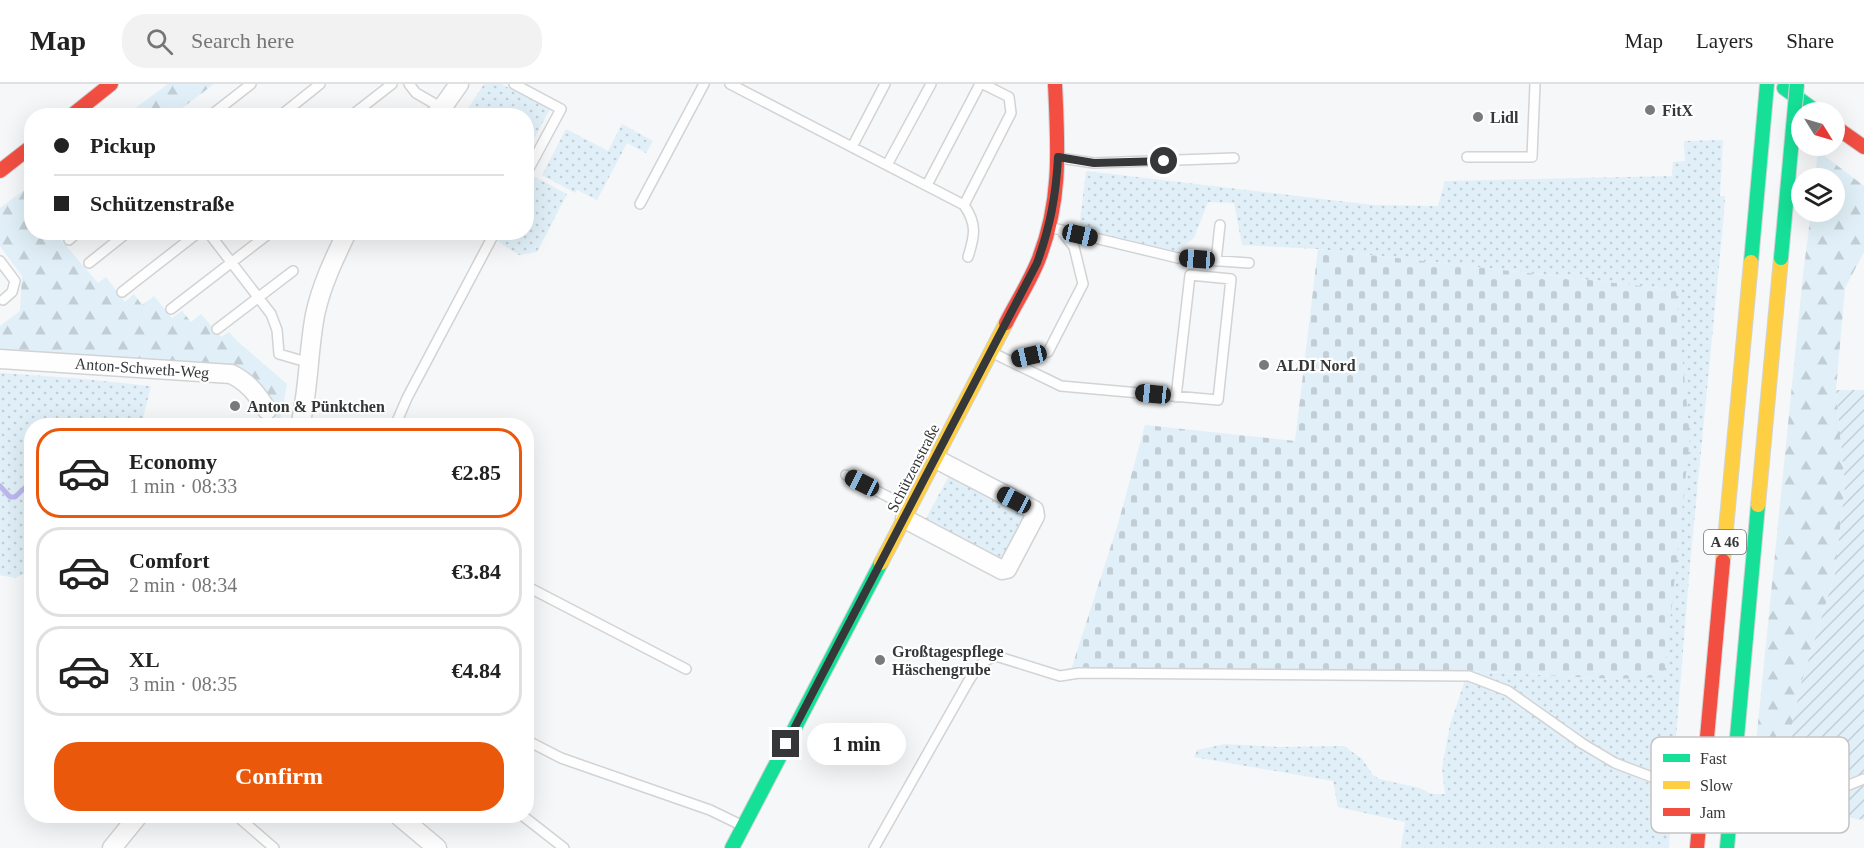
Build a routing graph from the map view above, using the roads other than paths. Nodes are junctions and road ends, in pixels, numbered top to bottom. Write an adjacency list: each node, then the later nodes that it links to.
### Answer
1 (111, 84): 22 (main road)
2 (251, 84): 23 (lane)
3 (320, 84): 24 (lane)
4 (392, 84): 25 (lane)
5 (408, 84): 26 (lane)
6 (459, 84): 27 (street)
7 (514, 84): 36 (lane)
8 (704, 84): 40 (lane)
9 (730, 84): 20 (lane)
10 (754, 84): 20 (lane)
11 (885, 84): 30 (lane)
12 (931, 84): 37 (lane)
13 (981, 84): 39 (lane); 41 (lane)
14 (1054, 84): 33 (main road, Schützenstraße)
15 (1535, 84): 34 (lane)
16 (1754, 84): 29 (main road, A 46)
17 (1767, 84): 29 (main road, A 46)
18 (1779, 84): 21 (main road)
19 (1797, 84): 76 (main road, A 46, bridge)
20 (748, 94): 30 (lane)
21 (1803, 102)
22 (82, 108)
23 (220, 108)
24 (290, 108)
25 (361, 108)
26 (433, 108)
27 (441, 108)
28 (1845, 134): 31 (main road)
29 (1762, 135): 75 (main road, A 46)
30 (852, 147): 37 (lane)
31 (1864, 147)
32 (24, 152): 38 (main road)
33 (1058, 157): 35 (lane); 43 (main road, Schützenstraße)
34 (1467, 157)
35 (1234, 158)
36 (534, 159)
37 (887, 165): 39 (lane)
38 (0, 171)
39 (927, 186): 41 (lane)
40 (640, 204)
41 (964, 205): 50 (lane)
42 (1220, 225): 52 (lane)
43 (1055, 229): 52 (lane); 62 (main road, Schützenstraße); 64 (lane)
44 (118, 240): 53 (lane)
45 (189, 240): 57 (lane)
46 (214, 240): 54 (lane)
47 (261, 240): 54 (lane)
48 (343, 240): 65 (street)
49 (491, 240): 69 (lane)
50 (968, 257)
51 (0, 261): 59 (lane)
52 (1216, 261): 55 (lane)
53 (89, 263)
54 (231, 263): 58 (lane); 60 (lane)
55 (1250, 263)
56 (293, 271): 58 (lane)
57 (122, 292)
58 (258, 297): 61 (lane); 65 (lane)
59 (3, 300)
60 (171, 309)
61 (217, 329)
62 (991, 352): 64 (lane); 70 (main road, Schützenstraße)
63 (0, 359): 67 (street, Anton-Schweth-Weg)
64 (1009, 361): 66 (lane)
65 (310, 363): 68 (street)
66 (1176, 397): 66 (lane)
67 (267, 410)
68 (302, 418)
69 (398, 418)
70 (936, 459): 72 (main road, Schützenstraße); 72 (street)
71 (846, 475): 72 (lane)
72 (908, 513): 85 (main road, Schützenstraße)
73 (534, 590): 74 (lane)
74 (686, 669)
75 (1707, 737)
76 (1737, 737)
77 (534, 744): 85 (lane)
78 (1651, 777): 93 (lane)
79 (1864, 779): 80 (lane)
80 (1849, 785)
81 (132, 823): 88 (street)
82 (245, 823): 89 (lane)
83 (407, 823): 90 (street)
84 (532, 823): 91 (lane)
85 (743, 826): 92 (main road, Schützenstraße)
86 (1698, 833): 94 (main road, A 46)
87 (1728, 833): 95 (main road, A 46, bridge)
88 (112, 848)
89 (274, 848)
90 (437, 848)
91 (564, 848)
92 (732, 848)
93 (874, 848)
94 (1697, 848)
95 (1727, 848)

